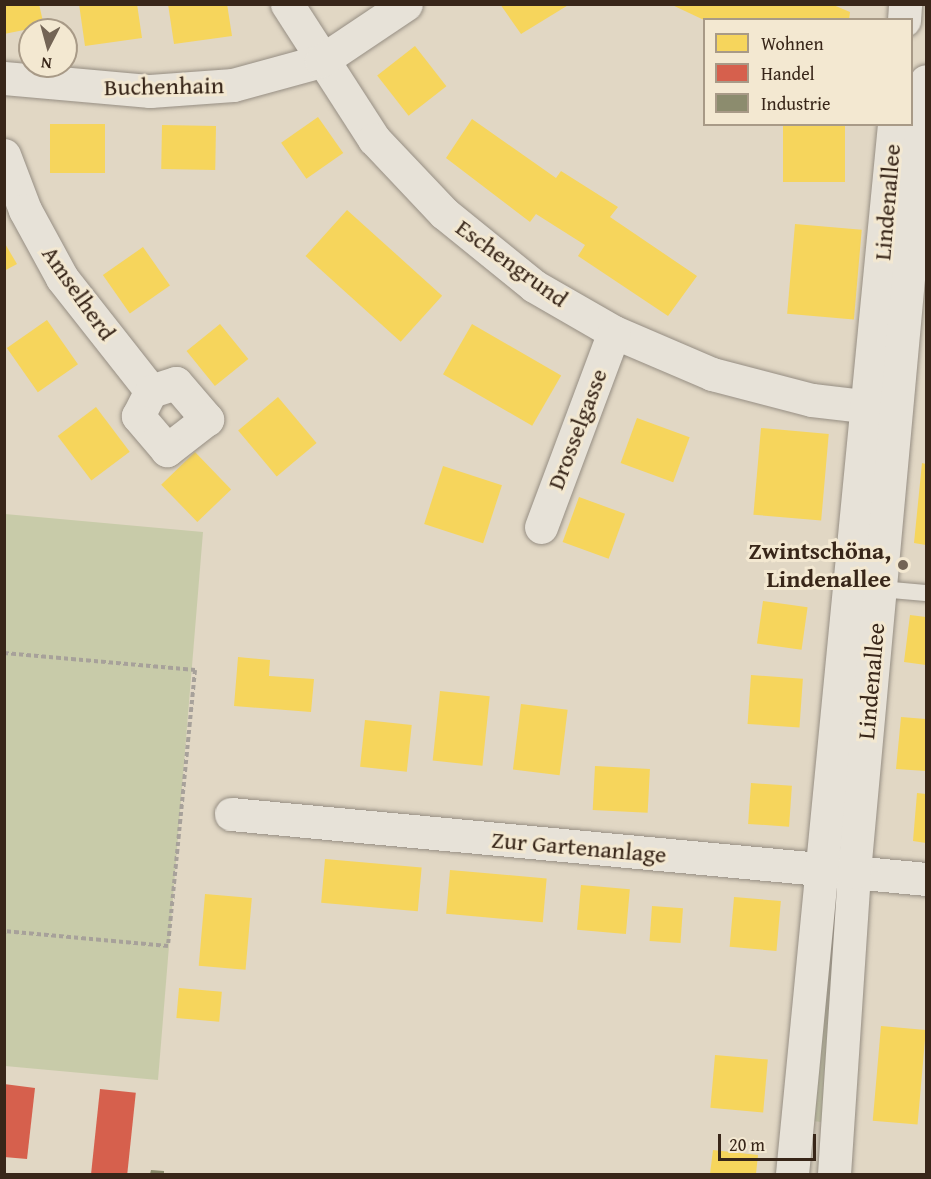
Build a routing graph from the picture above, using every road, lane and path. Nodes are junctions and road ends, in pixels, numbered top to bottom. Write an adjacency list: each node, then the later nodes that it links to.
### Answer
1 (287, 4): 3 (street, Eschengrund)
2 (406, 4): 3 (street, Buchenhain)
3 (321, 61): 4 (street, Buchenhain); 8 (street, Eschengrund)
4 (4, 78)
5 (927, 81): 10 (street, Lindenallee)
6 (894, 126): 10 (street, Lindenallee)
7 (4, 155): 9 (street, Amselherd)
8 (614, 332): 10 (street, Eschengrund); 11 (street, Drosselgasse)
9 (151, 390)
10 (882, 408): 12 (street, Lindenallee); 16 (street, Lindenallee)
11 (541, 527)
12 (880, 589): 13 (lane); 16 (street, Lindenallee)
13 (927, 593)
14 (4, 653): 18 (path)
15 (231, 814): 16 (street, Zur Gartenanlage)
16 (839, 871): 17 (street, Zur Gartenanlage); 19 (street, Lindenallee); 20 (street, Lindenallee)
17 (927, 879)
18 (4, 931)
19 (792, 1174)
20 (834, 1174)

